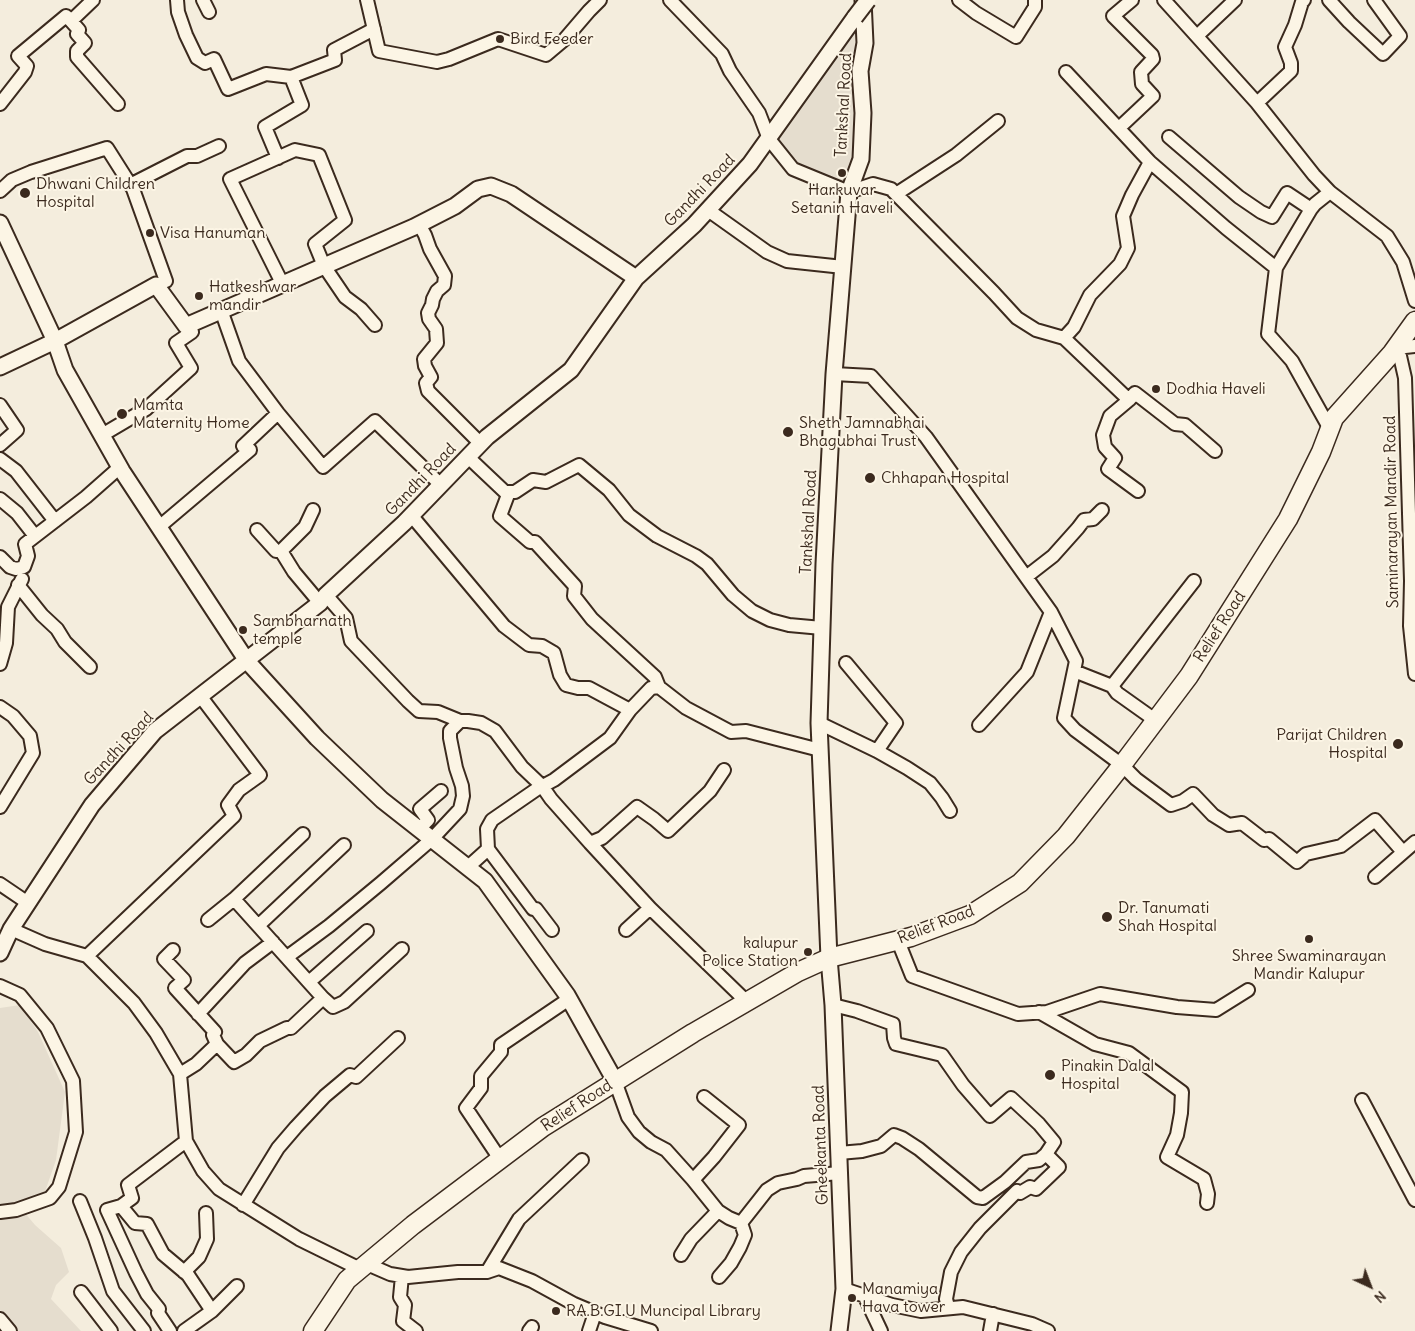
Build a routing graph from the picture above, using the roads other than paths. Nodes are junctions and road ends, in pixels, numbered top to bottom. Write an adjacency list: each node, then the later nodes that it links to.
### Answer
1 (93, 0): 18 (street)
2 (178, 0): 22 (street)
3 (203, 0): 17 (street)
4 (367, 0): 19 (street)
5 (600, 0): 19 (street)
6 (670, 0): 29 (street)
7 (863, 0): 35 (street, Tankshal Road)
8 (868, 0): 29 (street, Gandhi Road, bridge)
9 (959, 0): 10 (street)
10 (1035, 0)
11 (1132, 0): 27 (street)
12 (1164, 0): 20 (street)
13 (1235, 0): 20 (street)
14 (1328, 0): 15 (street)
15 (1374, 0)
16 (1302, 1): 23 (street)
17 (209, 12)
18 (71, 22): 24 (street); 25 (street)
19 (374, 29): 22 (street)
20 (1197, 36): 23 (street)
21 (1066, 72): 27 (street)
22 (291, 77): 31 (street)
23 (1257, 103): 36 (street)
24 (0, 104)
25 (118, 104)
26 (998, 122): 37 (street)
27 (1119, 128): 32 (street)
28 (1169, 137): 38 (street)
29 (769, 139): 35 (street); 39 (street, Gandhi Road)
30 (219, 146): 33 (street)
31 (278, 158): 42 (street); 47 (street)
32 (1150, 162): 44 (street); 53 (street)
33 (130, 185): 34 (street); 46 (street)
34 (0, 191)
35 (849, 192): 37 (street); 43 (street, Tankshal Road)
36 (1330, 192): 38 (street); 48 (street)
37 (896, 194): 53 (street)
38 (1311, 209): 44 (street)
39 (708, 210): 43 (street); 45 (street, Gandhi Road)
40 (0, 223): 54 (street)
41 (418, 224): 42 (street); 45 (street); 65 (street)
42 (324, 266): 47 (street); 52 (street)
43 (843, 266): 58 (street, Tankshal Road)
44 (1276, 268): 62 (street)
45 (636, 278): 65 (street, Gandhi Road)
46 (156, 285): 51 (street); 54 (street)
47 (283, 285): 49 (street)
48 (1415, 301)
49 (221, 310): 51 (street); 61 (street)
50 (1415, 321): 56 (main road, Relief Road)
51 (188, 325): 63 (street)
52 (375, 325)
53 (1064, 338): 59 (street)
54 (55, 341): 57 (street); 63 (street)
55 (1415, 346): 56 (street)
56 (1394, 351): 62 (main road, Relief Road); 66 (street, Saminarayan Mandir Road)
57 (0, 367)
58 (834, 374): 85 (street); 90 (street, Tankshal Road)
59 (1129, 400): 67 (street); 72 (street)
60 (0, 405): 64 (street)
61 (278, 414): 71 (street); 79 (street)
62 (1330, 430): 102 (main road, Relief Road)
63 (102, 435): 70 (street)
64 (0, 444)
65 (481, 444): 68 (street, Gandhi Road)
66 (1411, 445): 96 (street, Saminarayan Mandir Road)
67 (1215, 451)
68 (468, 456): 71 (street, Gandhi Road); 73 (street)
69 (0, 459): 78 (street)
70 (120, 467): 78 (street); 79 (street)
71 (441, 485): 77 (street, Gandhi Road)
72 (1138, 491)
73 (509, 492): 90 (street); 98 (street)
74 (0, 498): 81 (street)
75 (313, 510): 82 (street)
76 (1102, 510): 85 (street)
77 (411, 515): 88 (street, Gandhi Road); 101 (street)
78 (55, 521): 81 (street)
79 (159, 527): 91 (street)
80 (257, 530): 82 (street)
81 (34, 536): 84 (street)
82 (281, 551): 88 (street)
83 (0, 557): 84 (street)
84 (24, 567): 87 (street)
85 (1026, 578): 89 (street)
86 (1194, 581): 97 (street)
87 (18, 586): 93 (street); 94 (street)
88 (323, 599): 91 (street, Gandhi Road); 103 (street)
89 (1051, 612): 95 (street); 105 (street)
90 (822, 628): 104 (street, Tankshal Road)
91 (247, 661): 99 (street, Gandhi Road); 114 (street)
92 (846, 663): 107 (street)
93 (0, 664)
94 (90, 667)
95 (1074, 671): 97 (street); 108 (street)
96 (1415, 674)
97 (1112, 686): 102 (street)
98 (659, 687): 101 (street); 106 (street)
99 (201, 697): 126 (street, Gandhi Road); 139 (street)
100 (0, 707): 112 (street)
101 (630, 710): 110 (street)
102 (1155, 720): 108 (main road, Relief Road)
103 (460, 721): 110 (street); 116 (street)
104 (818, 723): 106 (street, Tankshal Road); 107 (street)
105 (980, 725)
106 (820, 750): 141 (street, Tankshal Road)
107 (877, 751): 113 (street)
108 (1122, 766): 121 (street); 134 (main road, Relief Road)
109 (724, 770): 118 (street)
110 (542, 786): 118 (street); 120 (street)
111 (441, 790): 114 (street)
112 (0, 807)
113 (950, 811)
114 (419, 829): 116 (street)
115 (302, 834): 125 (street)
116 (432, 839): 122 (street); 140 (street)
117 (1415, 842): 121 (street)
118 (590, 843): 127 (street)
119 (344, 845): 129 (street)
120 (488, 849): 122 (street); 131 (street)
121 (1403, 852): 123 (street)
122 (468, 868): 146 (street)
123 (1375, 877)
124 (0, 884): 126 (street)
125 (234, 899): 128 (street); 129 (street)
126 (28, 903): 130 (street, Gandhi Road)
127 (650, 908): 132 (street); 147 (street)
128 (208, 920)
129 (259, 925): 135 (street)
130 (11, 929): 138 (street, Gandhi Road); 139 (street)
131 (552, 930)
132 (626, 930)
133 (367, 931): 142 (street)
134 (898, 940): 141 (main road, Relief Road); 149 (street)
135 (274, 942): 140 (street); 150 (street)
136 (402, 949): 145 (street)
137 (173, 950): 150 (street)
138 (0, 953)
139 (88, 956): 153 (street)
140 (287, 957): 142 (street)
141 (829, 958): 147 (main road, Relief Road); 148 (street, Gheekanta Road)
142 (309, 982): 145 (street)
143 (0, 986): 170 (street)
144 (1248, 990): 149 (street)
145 (323, 998): 152 (street)
146 (569, 999): 154 (street); 160 (street)
147 (746, 1001): 154 (main road, Relief Road)
148 (833, 1005): 158 (street, Gheekanta Road); 159 (street)
149 (1039, 1012): 166 (street)
150 (198, 1014): 152 (street)
151 (398, 1038): 167 (street)
152 (217, 1044): 153 (street)
153 (180, 1074): 157 (street)
154 (615, 1081): 160 (main road, Relief Road); 163 (street)
155 (704, 1097): 163 (street)
156 (1362, 1100): 164 (street)
157 (186, 1140): 167 (street); 168 (street)
158 (839, 1153): 159 (street); 162 (street, Gheekanta Road)
159 (1046, 1154): 183 (street)
160 (500, 1159): 174 (main road, Relief Road)
161 (582, 1160): 176 (street)
162 (840, 1173): 172 (street); 180 (street, Gheekanta Road)
163 (693, 1180): 169 (street)
164 (1415, 1200)
165 (80, 1201): 190 (street)
166 (1207, 1203)
167 (244, 1205): 174 (street)
168 (121, 1206): 175 (street); 191 (street)
169 (718, 1211): 172 (street); 173 (street)
170 (0, 1212)
171 (206, 1213): 175 (street)
172 (741, 1223): 178 (street)
173 (681, 1254)
174 (364, 1267): 177 (street); 193 (main road, Relief Road)
175 (184, 1272): 184 (street)
176 (487, 1272): 177 (street); 185 (street)
177 (402, 1276): 194 (street)
178 (719, 1277)
179 (237, 1286): 184 (street)
180 (844, 1288): 182 (street); 197 (street, Gheekanta Road)
181 (81, 1292): 189 (street)
182 (864, 1295): 183 (street); 198 (street)
183 (948, 1308): 186 (street)
184 (212, 1311): 192 (street)
185 (595, 1313): 195 (street); 196 (street)
186 (993, 1314): 199 (street); 200 (street)
187 (0, 1319): 188 (street)
188 (10, 1331)
189 (110, 1331)
190 (144, 1331)
191 (170, 1331)
192 (184, 1331)
193 (313, 1331)
194 (416, 1331)
195 (589, 1331)
196 (651, 1331)
197 (839, 1331)
198 (882, 1331)
199 (990, 1331)
200 (1047, 1331)

